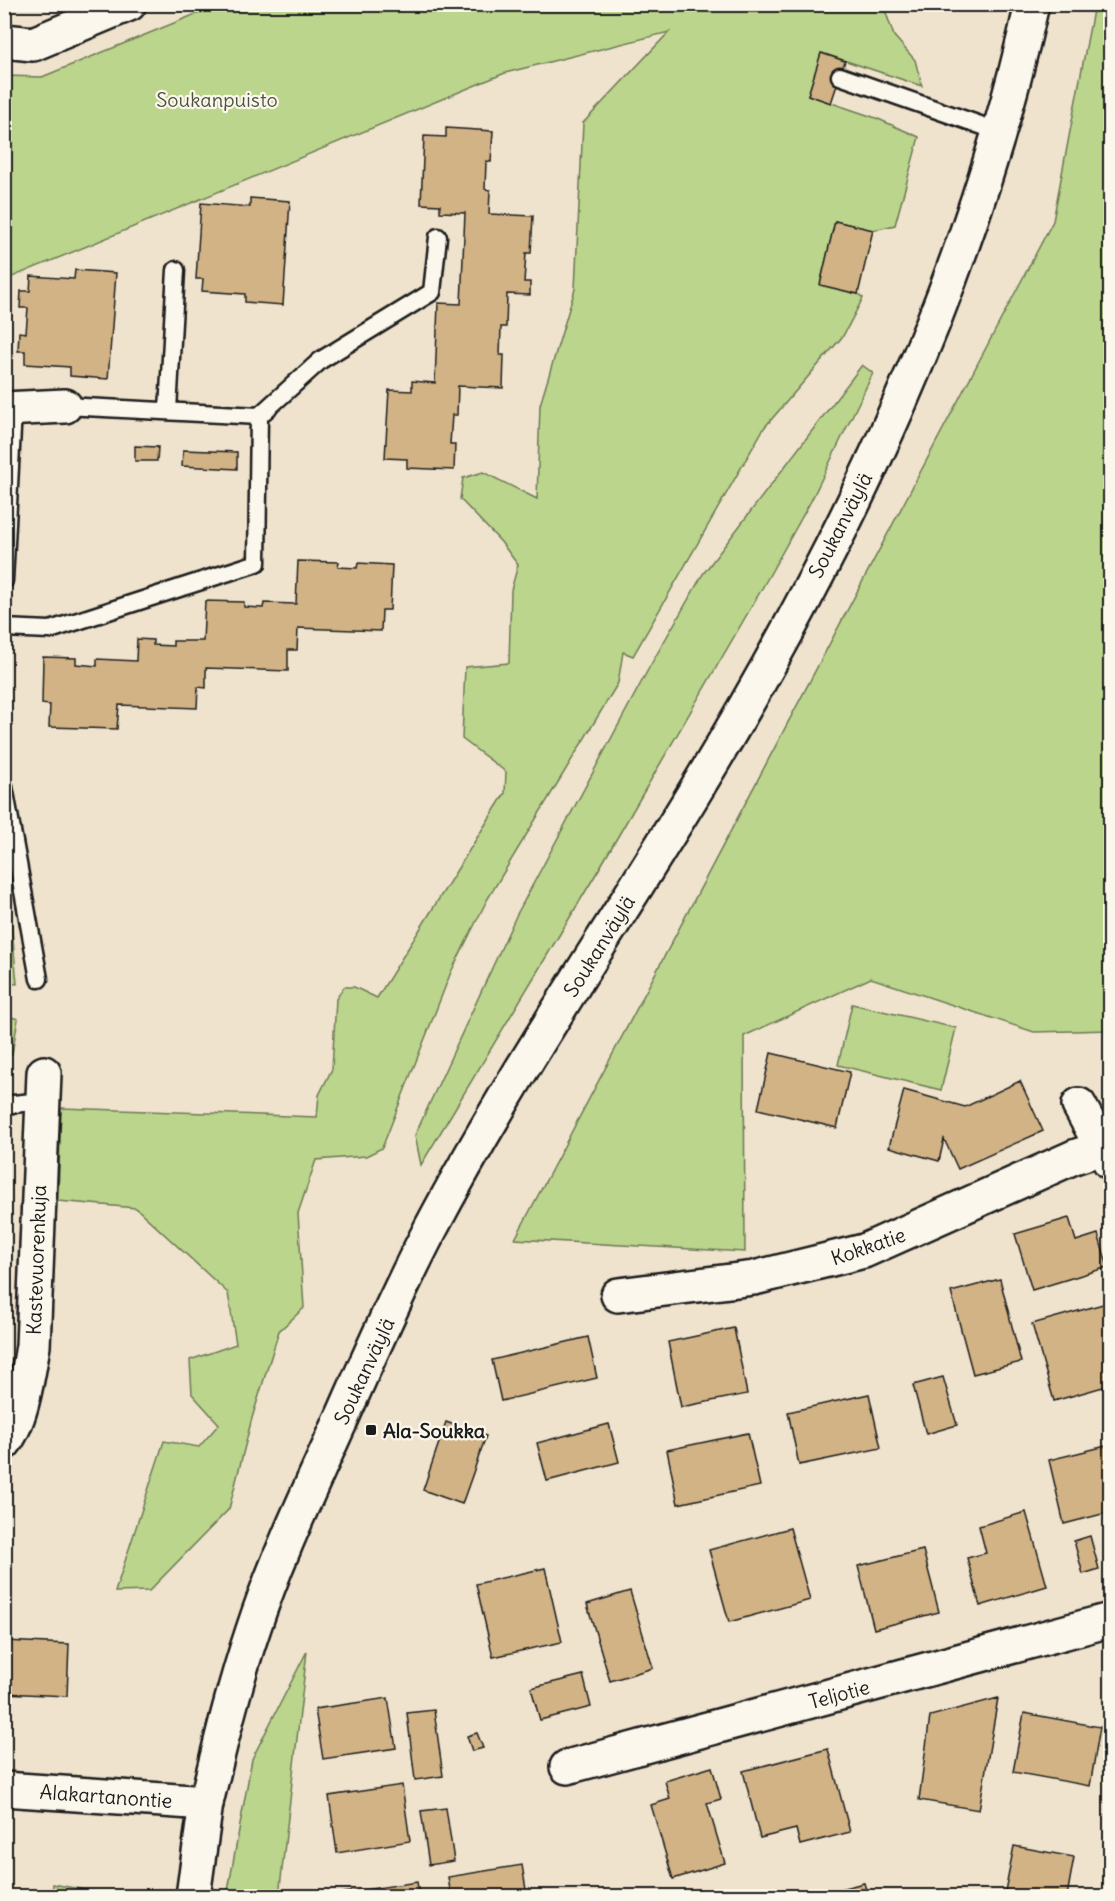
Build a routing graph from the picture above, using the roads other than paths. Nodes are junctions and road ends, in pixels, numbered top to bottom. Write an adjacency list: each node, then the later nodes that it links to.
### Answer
1 (129, 4): 3 (main road)
2 (1032, 4): 5 (main road, Soukanväylä)
3 (4, 41)
4 (840, 76): 5 (lane)
5 (999, 132): 25 (main road, Soukanväylä)
6 (438, 237): 11 (lane)
7 (176, 270): 10 (lane)
8 (65, 406): 9 (main road); 10 (lane)
9 (9, 410): 12 (lane)
10 (168, 410): 11 (lane)
11 (259, 416): 13 (lane)
12 (4, 581)
13 (4, 628)
14 (4, 787): 15 (lane)
15 (39, 979)
16 (43, 1087): 18 (lane); 21 (main road, Kastevuorenkuja)
17 (1079, 1105): 19 (main road)
18 (4, 1106)
19 (1107, 1154): 20 (main road, Kokkatie)
20 (618, 1295)
21 (4, 1443)
22 (1110, 1620): 23 (main road, Teljotie)
23 (567, 1767)
24 (4, 1789): 25 (main road, Alakartanontie)
25 (207, 1803): 26 (main road, Soukanväylä)
26 (193, 1896)

